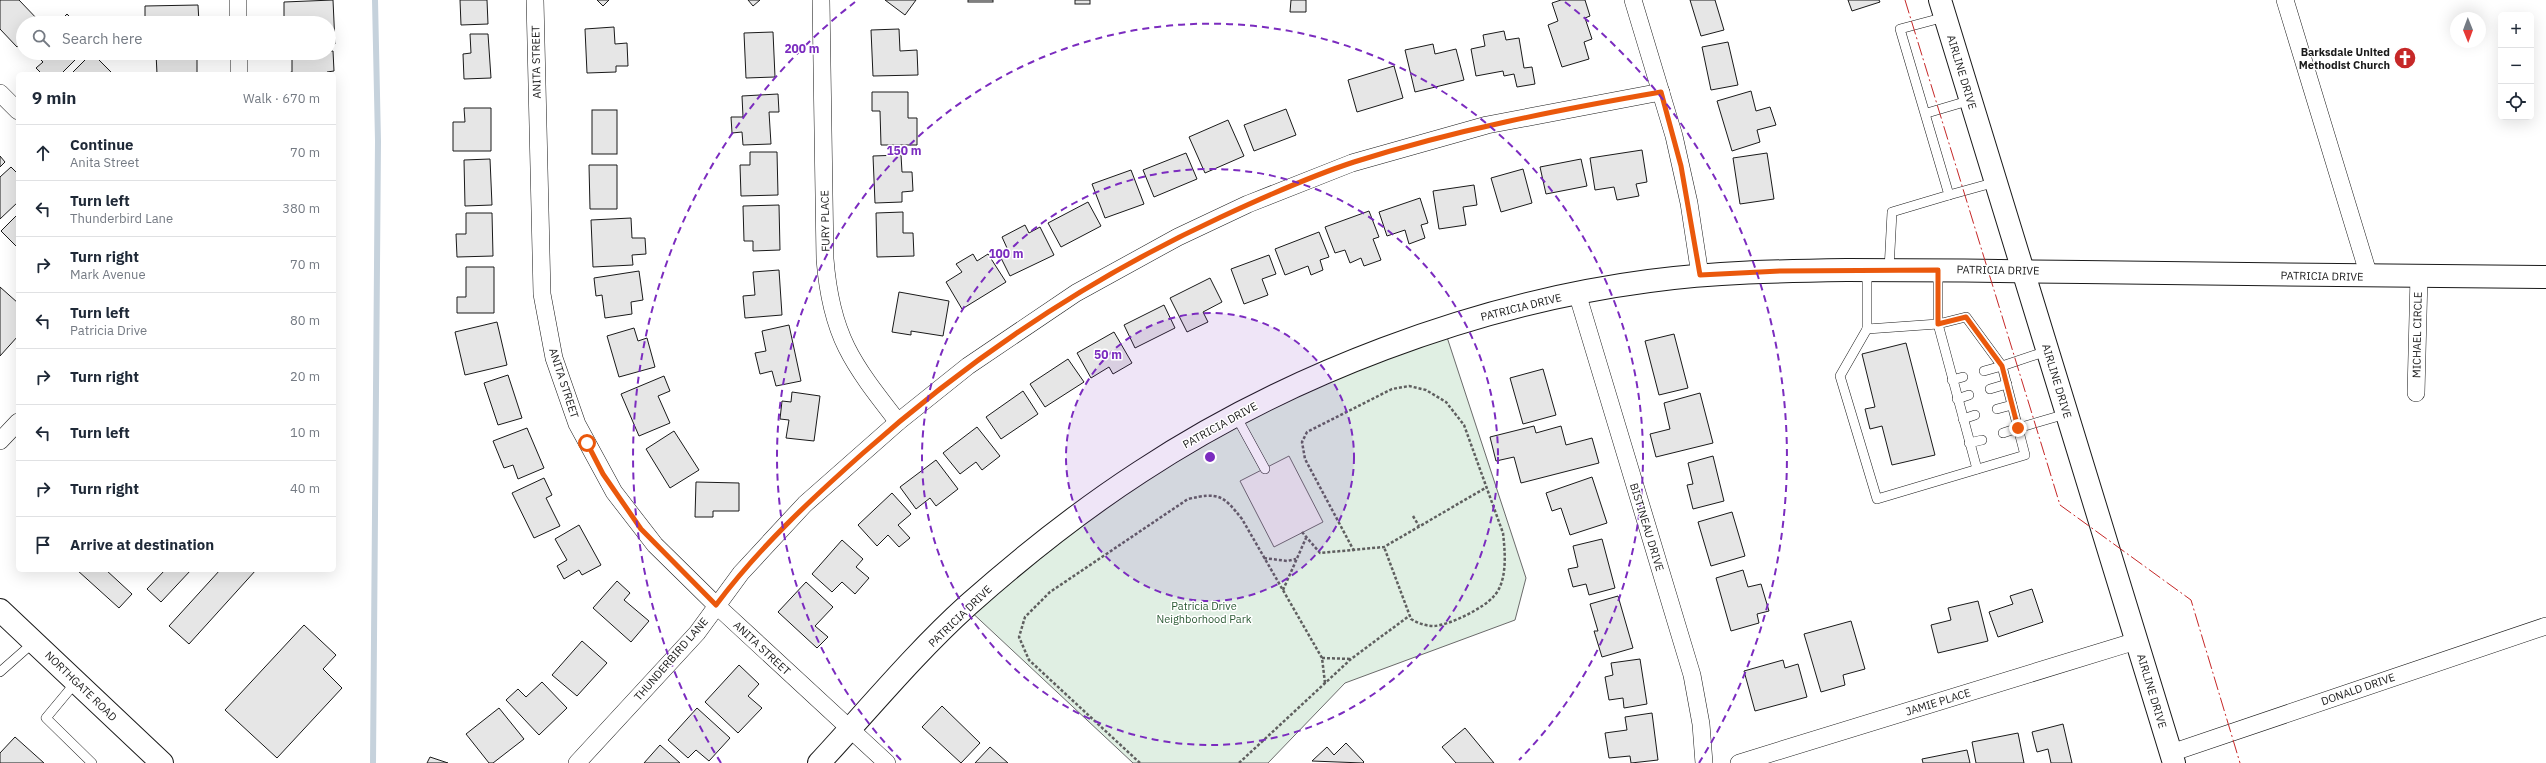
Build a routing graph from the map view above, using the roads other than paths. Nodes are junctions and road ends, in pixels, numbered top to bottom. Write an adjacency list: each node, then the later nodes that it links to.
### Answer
1 (238, 0): 7 (street)
2 (535, 0): 53 (street, ANITA STREET)
3 (821, 0): 44 (street, FURY PLACE)
4 (1633, 0): 10 (street)
5 (2285, 0): 22 (street, PATRICIA DRIVE)
6 (1942, 8): 12 (street, AIRLINE DRIVE); 14 (lane)
7 (238, 16)
8 (239, 60): 9 (street)
9 (239, 72)
10 (1661, 92): 21 (street); 44 (street, THUNDERBIRD LANE)
11 (0, 93): 13 (street)
12 (1970, 100): 14 (lane); 15 (street, AIRLINE DRIVE)
13 (16, 109)
14 (1927, 113): 16 (lane)
15 (1996, 182): 16 (lane); 20 (street, AIRLINE DRIVE)
16 (1949, 195): 18 (lane)
17 (1867, 270): 18 (street, PATRICIA DRIVE); 21 (street, PATRICIA DRIVE); 27 (lane)
18 (1889, 270): 19 (street, PATRICIA DRIVE)
19 (1938, 270): 20 (street, PATRICIA DRIVE); 26 (lane)
20 (2023, 271): 22 (street, PATRICIA DRIVE); 28 (street, AIRLINE DRIVE)
21 (1700, 275): 25 (street, PATRICIA DRIVE)
22 (2369, 276): 23 (street, PATRICIA DRIVE)
23 (2419, 276): 24 (street, PATRICIA DRIVE); 35 (street, MICHAEL CIRCLE)
24 (2546, 277)
25 (1577, 293): 41 (street, PATRICIA DRIVE); 67 (street, BISTINEAU DRIVE)
26 (1938, 324): 27 (lane); 29 (lane); 32 (lane)
27 (1867, 329): 52 (lane)
28 (2048, 351): 29 (lane); 40 (street, AIRLINE DRIVE)
29 (2002, 366): 30 (lane); 33 (lane)
30 (1984, 371)
31 (1963, 377): 32 (lane)
32 (1952, 380): 37 (lane)
33 (2007, 384): 34 (lane); 38 (lane)
34 (1990, 389)
35 (2416, 393)
36 (1969, 395): 37 (lane)
37 (1957, 399): 43 (lane)
38 (2012, 405): 39 (lane); 46 (lane)
39 (1997, 409)
40 (2066, 414): 46 (lane); 56 (street, AIRLINE DRIVE)
41 (1235, 415): 51 (lane); 60 (street, PATRICIA DRIVE)
42 (1976, 415): 43 (lane)
43 (1962, 419): 50 (lane)
44 (898, 422): 53 (street, THUNDERBIRD LANE)
45 (16, 424): 49 (street)
46 (2018, 428): 47 (lane); 52 (lane)
47 (2003, 433)
48 (1982, 440): 50 (lane)
49 (0, 441)
50 (1970, 443): 52 (lane)
51 (1265, 469)
52 (1977, 469)
53 (716, 605): 60 (street, ANITA STREET); 64 (street, THUNDERBIRD LANE)
54 (0, 610): 57 (street, NORTHGATE ROAD)
55 (2546, 626): 61 (street, DONALD DRIVE)
56 (2136, 641): 61 (street, AIRLINE DRIVE); 68 (street, JAMIE PLACE)
57 (34, 642): 58 (lane); 59 (street, NORTHGATE ROAD)
58 (0, 672)
59 (76, 682): 62 (lane); 63 (street, NORTHGATE ROAD)
60 (851, 729): 65 (street, PATRICIA DRIVE); 66 (street, ANITA STREET)
61 (2172, 758)
62 (92, 763)
63 (162, 763)
64 (577, 763)
65 (820, 763)
66 (887, 763)
67 (1704, 763)
68 (1739, 763)

